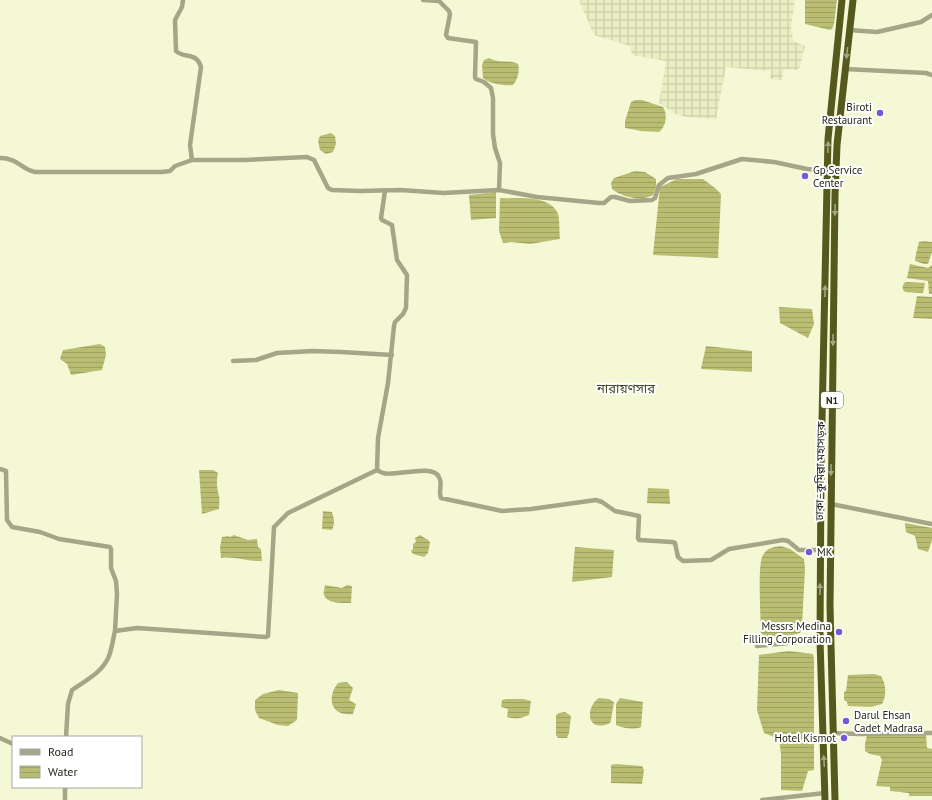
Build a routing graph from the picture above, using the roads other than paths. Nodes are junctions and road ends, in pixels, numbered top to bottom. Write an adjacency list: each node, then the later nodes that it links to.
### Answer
1 (183, 0): 10 (street)
2 (423, 0): 12 (street)
3 (842, 0): 11 (highway, ঢাকা–কুমিল্লা মহাসড়ক / N1, one-way to 3)
4 (853, 0): 6 (highway, ঢাকা–কুমিল্লা মহাসড়ক / N1)
5 (932, 15): 6 (street)
6 (849, 30): 7 (highway, ঢাকা–কুমিল্লা মহাসড়ক / N1, one-way to 7)
7 (845, 69): 8 (street); 15 (highway, ঢাকা–কুমিল্লা মহাসড়ক / N1, one-way to 15)
8 (932, 75)
9 (0, 158): 10 (street)
10 (192, 160): 13 (street)
11 (827, 171): 12 (street); 14 (highway, ঢাকা–কুমিল্লা মহাসড়ক / N1)
12 (499, 190): 13 (street)
13 (385, 191): 16 (street)
14 (826, 241): 15 (highway); 22 (highway, ঢাকা–কুমিল্লা মহাসড়ক / N1, one-way to 14)
15 (834, 241): 20 (highway, ঢাকা–কুমিল্লা মহাসড়ক / N1, one-way to 20)
16 (392, 355): 17 (street); 19 (street)
17 (233, 361)
18 (0, 469): 25 (street)
19 (377, 470): 22 (street); 25 (street)
20 (831, 504): 21 (street); 24 (highway, ঢাকা–কুমিল্লা মহাসড়ক / N1)
21 (932, 524)
22 (820, 550): 23 (highway, ঢাকা–কুমিল্লা মহাসড়ক / N1, one-way to 22)
23 (820, 606): 24 (highway); 26 (highway, ঢাকা–কুমিল্লা মহাসড়ক / N1)
24 (830, 606): 28 (highway, ঢাকা–কুমিল্লা মহাসড়ক / N1)
25 (115, 631): 30 (street)
26 (820, 640): 27 (street); 34 (highway, ঢাকা–কুমিল্লা মহাসড়ক / N1, one-way to 26)
27 (756, 646)
28 (832, 733): 29 (street); 37 (highway, ঢাকা–কুমিল্লা মহাসড়ক / N1)
29 (932, 733)
30 (66, 736)
31 (0, 738): 32 (street)
32 (12, 744)
33 (65, 788): 35 (street)
34 (825, 797): 36 (street)
35 (65, 800)
36 (762, 800)
37 (835, 800)

